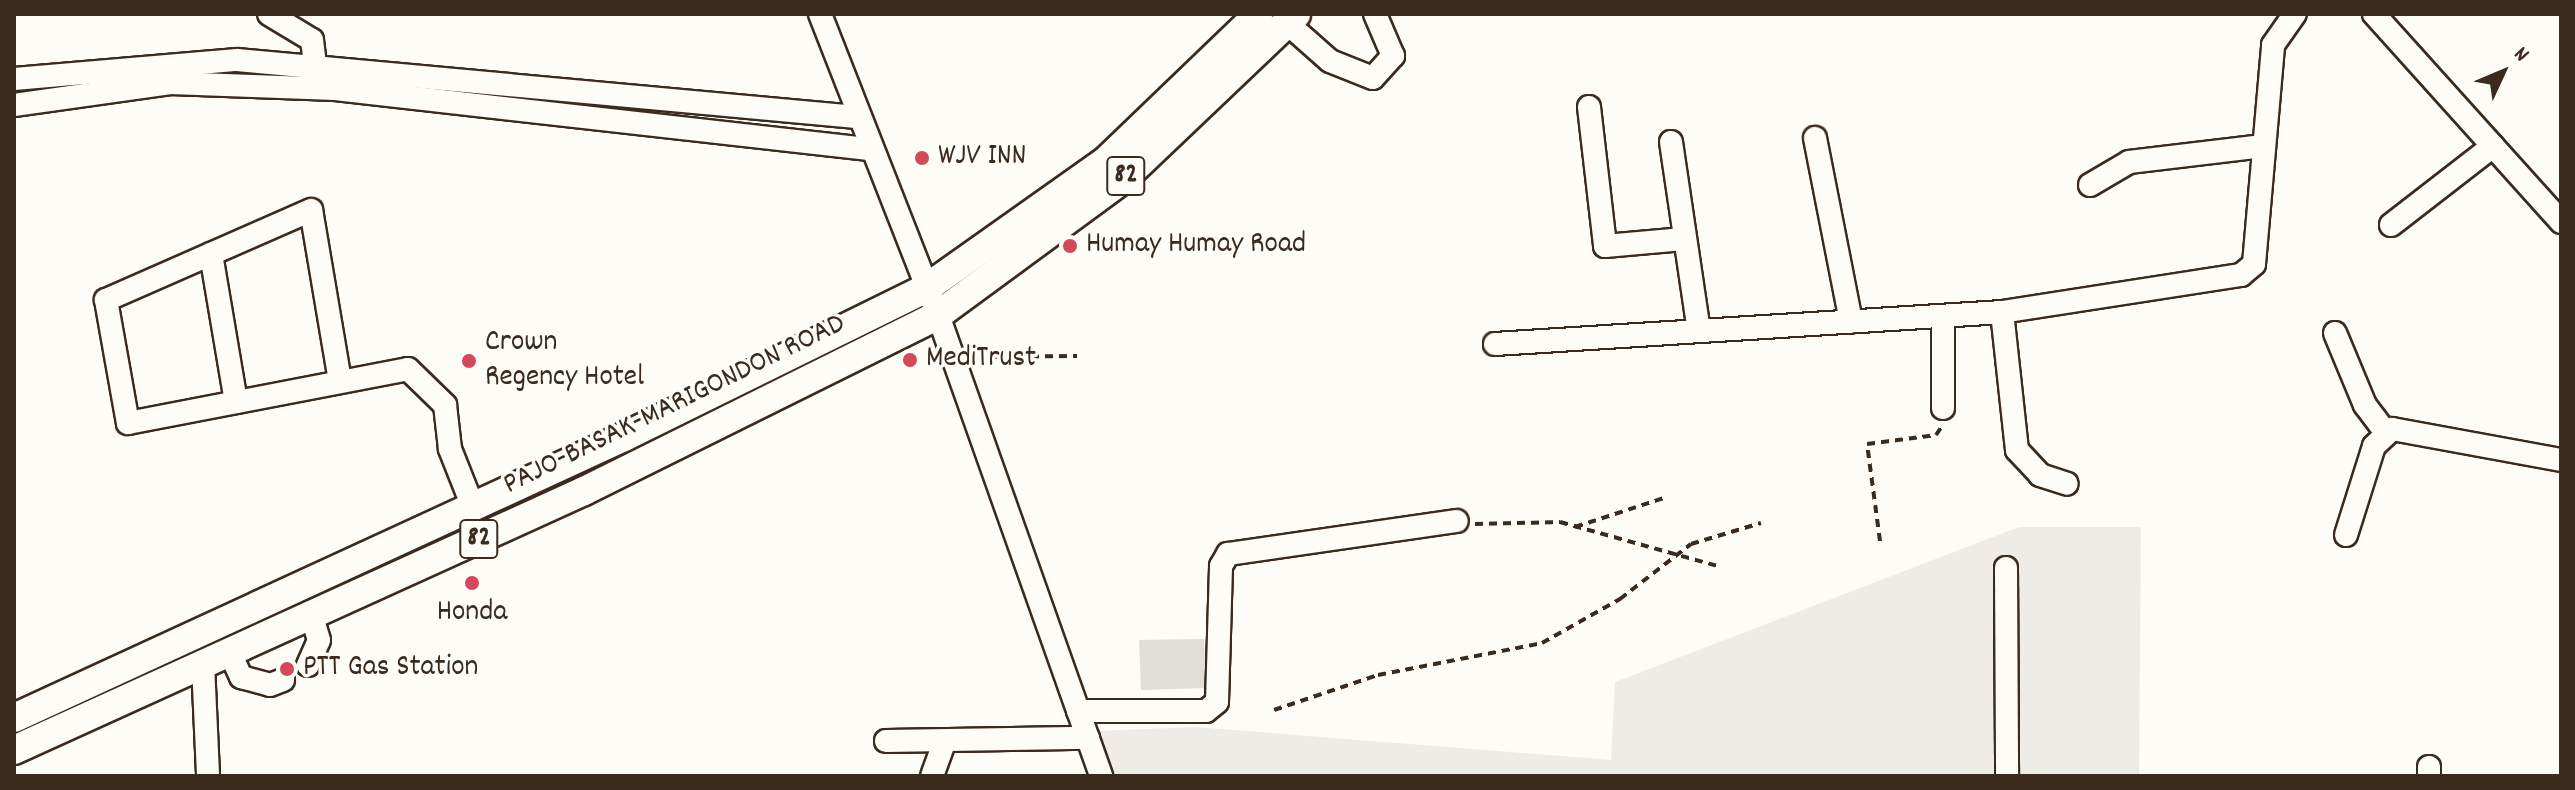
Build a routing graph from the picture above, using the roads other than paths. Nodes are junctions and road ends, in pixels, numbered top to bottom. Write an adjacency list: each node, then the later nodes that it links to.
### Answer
1 (269, 14): 8 (street)
2 (820, 14): 13 (street)
3 (1259, 14): 25 (main road, PAJO-BASAK-MARIGONDON ROAD / 82)
4 (1375, 14): 7 (street)
5 (2295, 14): 17 (street)
6 (2374, 14): 18 (street)
7 (1291, 19): 27 (main road, PAJO-BASAK-MARIGONDON ROAD / 82)
8 (315, 65): 9 (street); 10 (street)
9 (14, 79)
10 (576, 87): 13 (street); 14 (street)
11 (14, 105): 14 (street)
12 (1589, 107): 23 (street)
13 (856, 117): 19 (street)
14 (572, 119): 19 (street)
15 (1815, 138): 29 (street)
16 (1671, 142): 23 (street)
17 (2263, 146): 20 (street); 26 (street)
18 (2493, 146): 21 (street); 22 (street)
19 (867, 149): 25 (street)
20 (2090, 185)
21 (2561, 222)
22 (2391, 225)
23 (1684, 239): 30 (street)
24 (211, 254): 33 (street); 34 (street); 34 (street)
25 (925, 289): 27 (street); 39 (main road, PAJO-BASAK-MARIGONDON ROAD / 82)
26 (2002, 312): 28 (street); 38 (street)
27 (938, 315): 44 (main road, PAJO-BASAK-MARIGONDON ROAD / 82); 49 (street)
28 (1943, 317): 29 (street); 35 (street)
29 (1851, 322): 30 (street)
30 (1699, 331): 32 (street)
31 (2335, 333): 36 (street)
32 (1495, 344)
33 (340, 381): 34 (street); 39 (street)
34 (236, 402)
35 (1943, 408)
36 (2385, 432): 37 (street); 41 (street)
37 (2561, 460)
38 (2067, 484)
39 (473, 507): 43 (main road, PAJO-BASAK-MARIGONDON ROAD / 82)
40 (1457, 521): 49 (street)
41 (2346, 535)
42 (2006, 568): 58 (street)
43 (237, 614): 45 (main road); 50 (main road, PAJO-BASAK-MARIGONDON ROAD / 82)
44 (311, 614): 45 (main road, PAJO-BASAK-MARIGONDON ROAD / 82); 47 (street)
45 (241, 646): 46 (main road, PAJO-BASAK-MARIGONDON ROAD / 82); 48 (street)
46 (203, 664): 54 (main road, PAJO-BASAK-MARIGONDON ROAD / 82); 55 (street)
47 (308, 665)
48 (283, 680)
49 (1078, 711): 51 (street)
50 (14, 718)
51 (1088, 738): 53 (street); 57 (street)
52 (886, 741): 53 (street)
53 (945, 741): 56 (street)
54 (14, 750)
55 (208, 776)
56 (932, 776)
57 (1101, 776)
58 (2007, 776)

